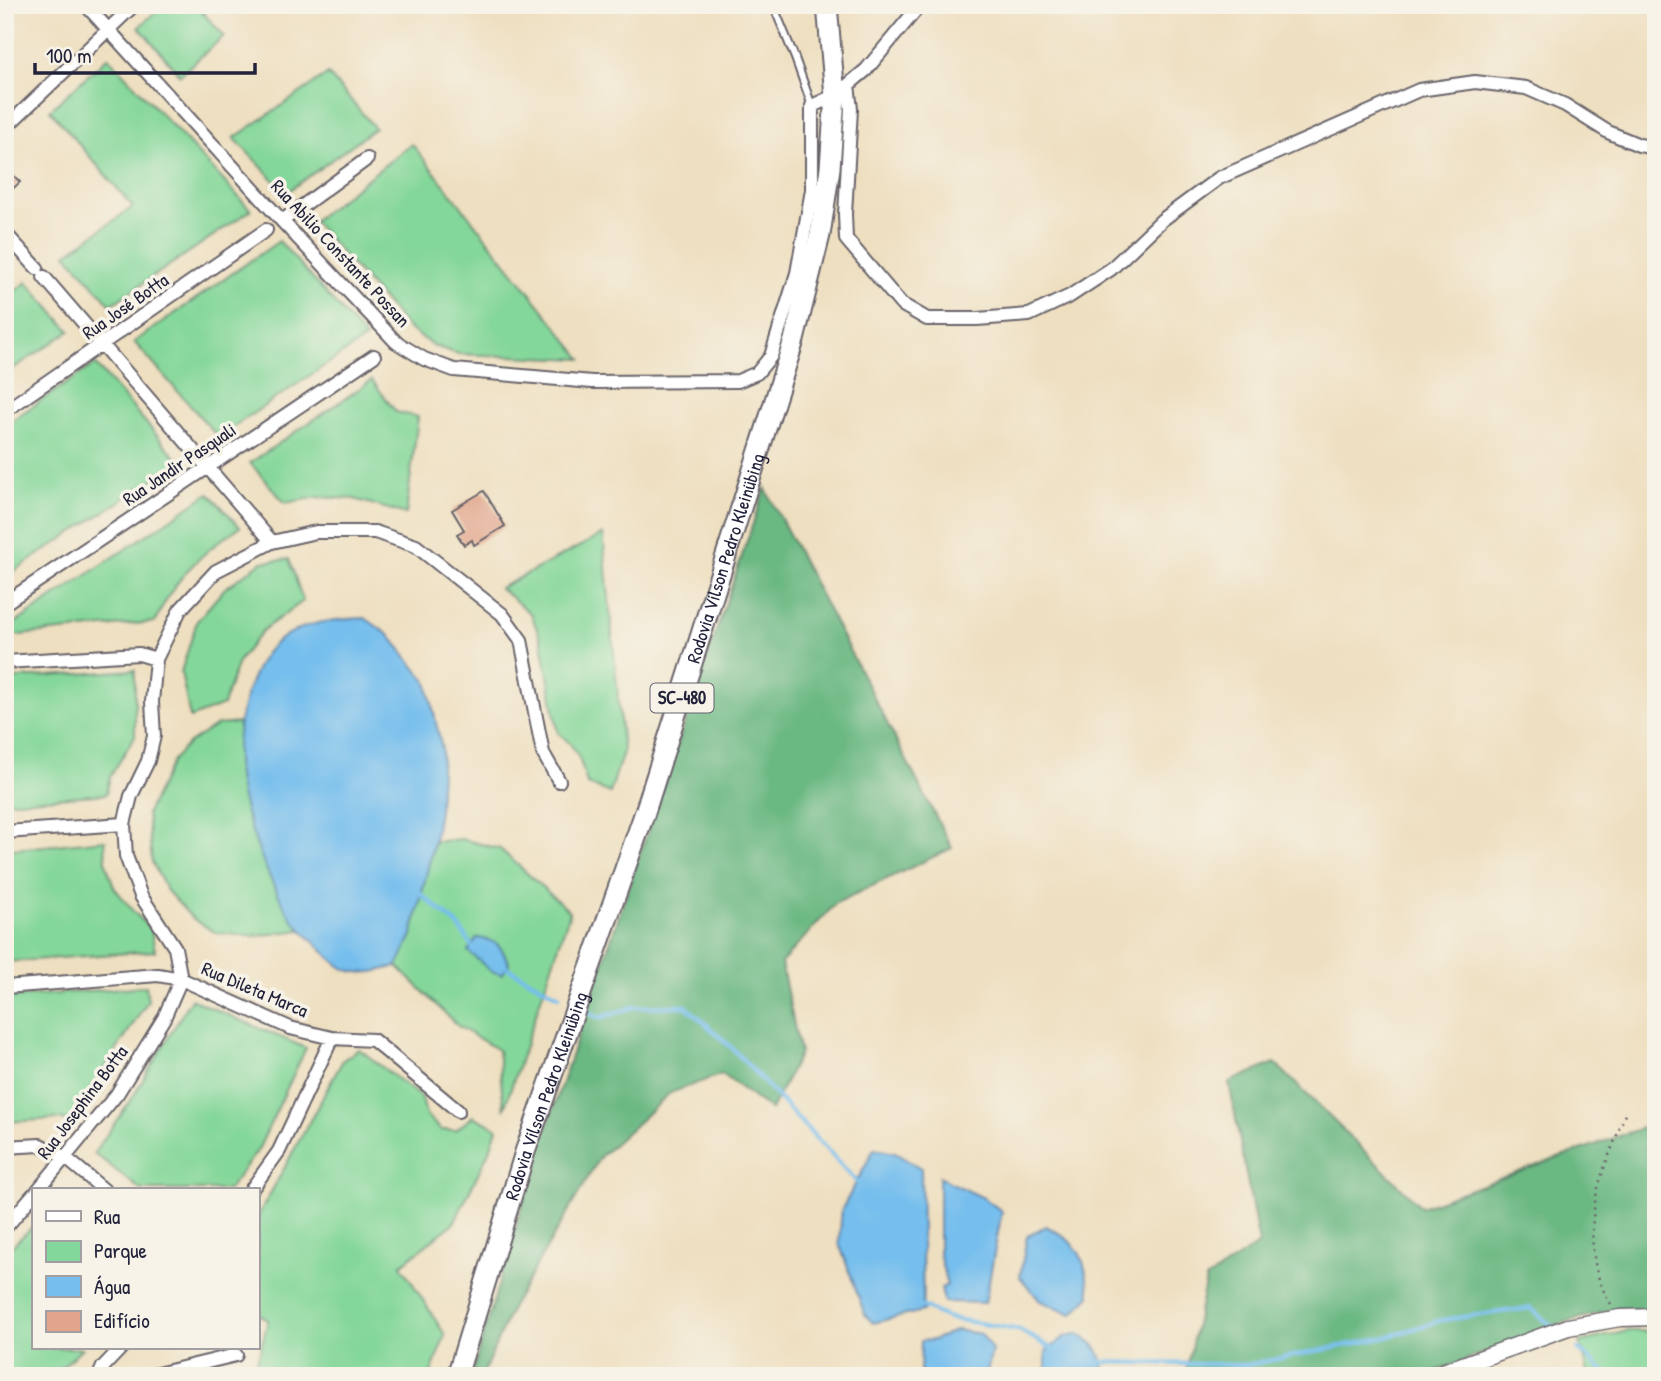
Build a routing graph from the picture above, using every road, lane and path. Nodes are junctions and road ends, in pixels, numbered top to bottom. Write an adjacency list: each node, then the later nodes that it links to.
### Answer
1 (86, 5): 6 (street, Rua Abilio Constante Possan)
2 (134, 5): 6 (street)
3 (772, 5): 8 (lane)
4 (827, 5): 7 (main road, Rodovia Vilson Pedro Kleinübing / SC-480)
5 (920, 5): 7 (street)
6 (108, 30): 9 (street); 12 (street, Rua Abilio Constante Possan)
7 (842, 91): 8 (street); 10 (street); 44 (main road, Rodovia Vilson Pedro Kleinübing / SC-480)
8 (812, 106): 12 (street, Rua Abilio Constante Possan)
9 (5, 128)
10 (1656, 148)
11 (367, 159): 12 (street)
12 (282, 221)
13 (266, 230): 15 (street, Rua José Botta)
14 (5, 233): 15 (street)
15 (102, 345): 17 (street, Rua José Botta); 18 (street)
16 (374, 356): 18 (street, Rua Jandir Pasquali)
17 (5, 411)
18 (209, 468): 19 (street); 20 (street, Rua Jandir Pasquali)
19 (272, 542): 21 (street); 23 (street)
20 (5, 603)
21 (156, 659): 22 (street); 24 (street)
22 (5, 662)
23 (559, 781)
24 (124, 824): 25 (street); 26 (street)
25 (5, 832)
26 (181, 979): 27 (street, Rua Dileta Marca); 28 (street, Rua Dileta Marca); 32 (street, Rua Josephina Botta)
27 (5, 987)
28 (332, 1038): 29 (street, Rua Dileta Marca); 35 (street)
29 (458, 1111)
30 (1625, 1114): 39 (path)
31 (5, 1147): 32 (street)
32 (65, 1158): 33 (street, Rua Josephina Botta); 34 (street)
33 (40, 1188)
34 (102, 1188)
35 (252, 1188)
36 (32, 1196): 37 (street)
37 (5, 1228)
38 (1656, 1317): 39 (street)
39 (1620, 1318): 45 (street)
40 (119, 1350): 42 (street)
41 (236, 1355): 43 (street)
42 (99, 1376)
43 (149, 1376)
44 (457, 1376)
45 (1432, 1376)

